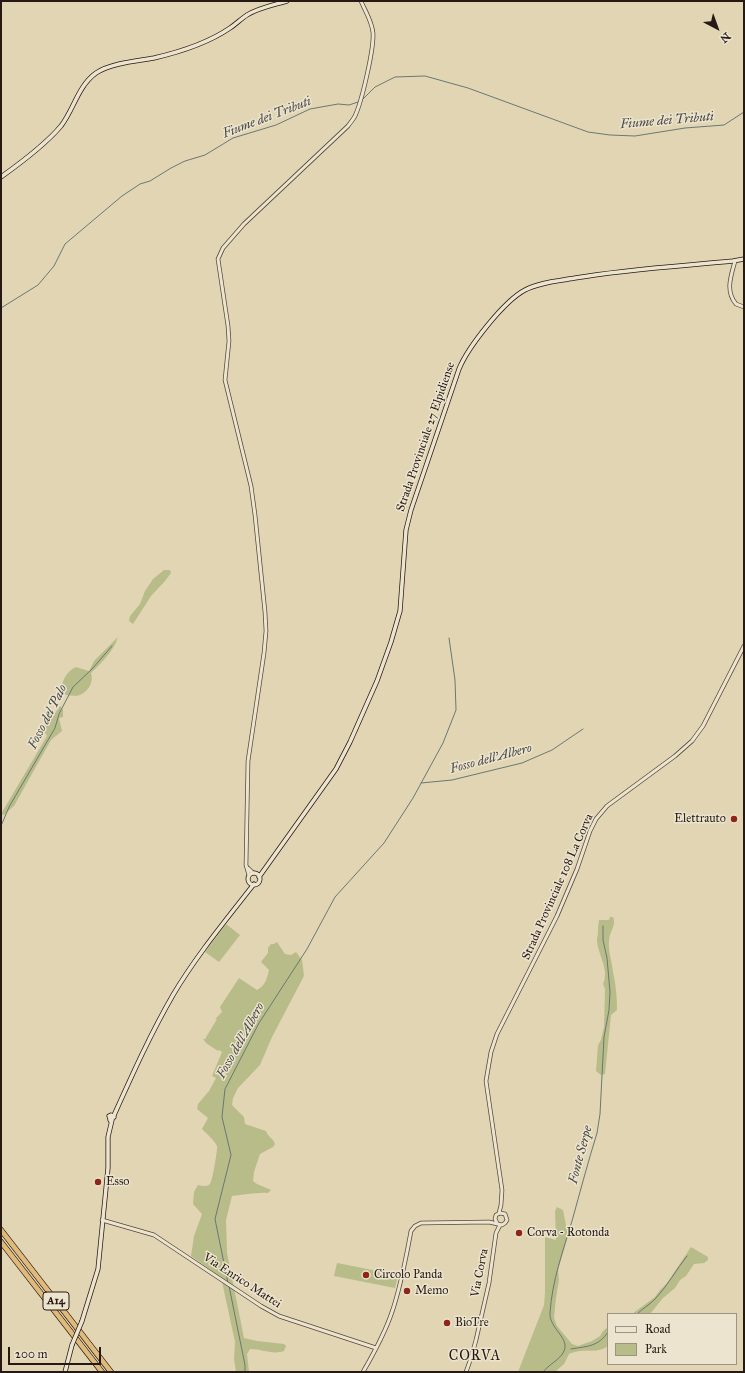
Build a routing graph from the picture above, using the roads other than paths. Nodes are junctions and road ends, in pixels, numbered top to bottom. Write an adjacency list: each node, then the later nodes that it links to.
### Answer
1 (287, 1): 3 (main road)
2 (361, 1): 8 (street)
3 (1, 177)
4 (744, 259): 5 (main road, Strada Provinciale 27 Elpidiense)
5 (735, 261): 6 (street); 9 (main road, Strada Provinciale 27 Elpidiense)
6 (744, 307)
7 (744, 646): 16 (street, Strada Provinciale 108 La Corva)
8 (246, 865): 10 (street); 11 (street)
9 (263, 872): 10 (main road); 12 (main road, Strada Provinciale 27 Elpidiense)
10 (255, 873): 11 (main road); 12 (main road)
11 (249, 875): 13 (main road, Strada Provinciale 27 Elpidiense)
12 (259, 877): 14 (main road, Strada Provinciale 27 Elpidiense)
13 (248, 881): 14 (main road); 15 (main road, Strada Provinciale 27 Elpidiense)
14 (254, 884): 15 (main road, Strada Provinciale 27 Elpidiense)
15 (245, 895): 20 (main road, Strada Provinciale 27 Elpidiense)
16 (501, 1205): 17 (street, Strada Provinciale 108 La Corva); 18 (street, Strada Provinciale 108 La Corva)
17 (498, 1213): 18 (street); 19 (street)
18 (503, 1213): 22 (street)
19 (494, 1219): 21 (street); 22 (street)
20 (102, 1220): 25 (street, Via Enrico Mattei); 26 (main road, Strada Provinciale 27 Elpidiense, bridge)
21 (489, 1222): 22 (street); 25 (street)
22 (498, 1224): 30 (street, Via Corva)
23 (1, 1230): 28 (highway, A14)
24 (1, 1242): 27 (highway, A14)
25 (376, 1348): 29 (street)
26 (65, 1372)
27 (102, 1372)
28 (111, 1372)
29 (363, 1372)
30 (466, 1372)

